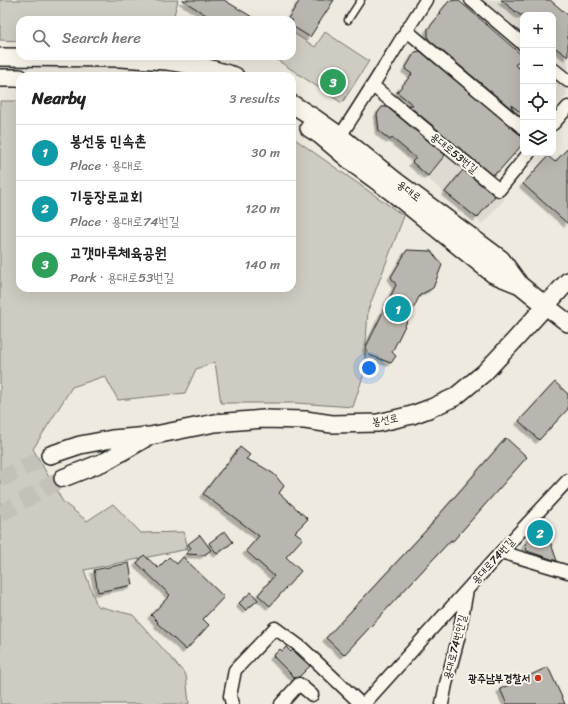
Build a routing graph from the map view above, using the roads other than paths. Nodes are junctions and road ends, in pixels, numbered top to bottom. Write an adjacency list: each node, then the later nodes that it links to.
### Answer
1 (361, 0): 4 (lane)
2 (426, 0): 5 (street)
3 (471, 0): 6 (street)
4 (348, 20)
5 (406, 30): 15 (street); 20 (street)
6 (520, 41)
7 (0, 57): 8 (street)
8 (16, 57)
9 (151, 60): 10 (street)
10 (221, 72)
11 (556, 72): 14 (street)
12 (0, 78): 13 (street)
13 (16, 78)
14 (568, 82)
15 (373, 86): 21 (street); 22 (street, 용대로53번길)
16 (296, 106): 21 (street, 용대로)
17 (568, 107): 19 (street)
18 (296, 120): 24 (street, 용대로)
19 (556, 121)
20 (520, 125)
21 (340, 136): 24 (street, 용대로)
22 (526, 156)
23 (568, 280): 25 (street, 봉선로)
24 (520, 285): 25 (street, 용대로)
25 (546, 306): 26 (street, 용대로); 27 (street, 봉선로)
26 (568, 323)
27 (150, 436): 28 (street); 29 (street)
28 (50, 455)
29 (63, 478)
30 (568, 480): 31 (street, 용대로74번길)
31 (501, 552): 32 (street); 33 (street, 용대로74번길)
32 (568, 572)
33 (467, 590): 37 (street, 용대로74번길); 38 (street, 용대로74번안길)
34 (312, 695): 36 (street)
35 (232, 704): 37 (street)
36 (281, 704)
37 (362, 704)
38 (442, 704)

